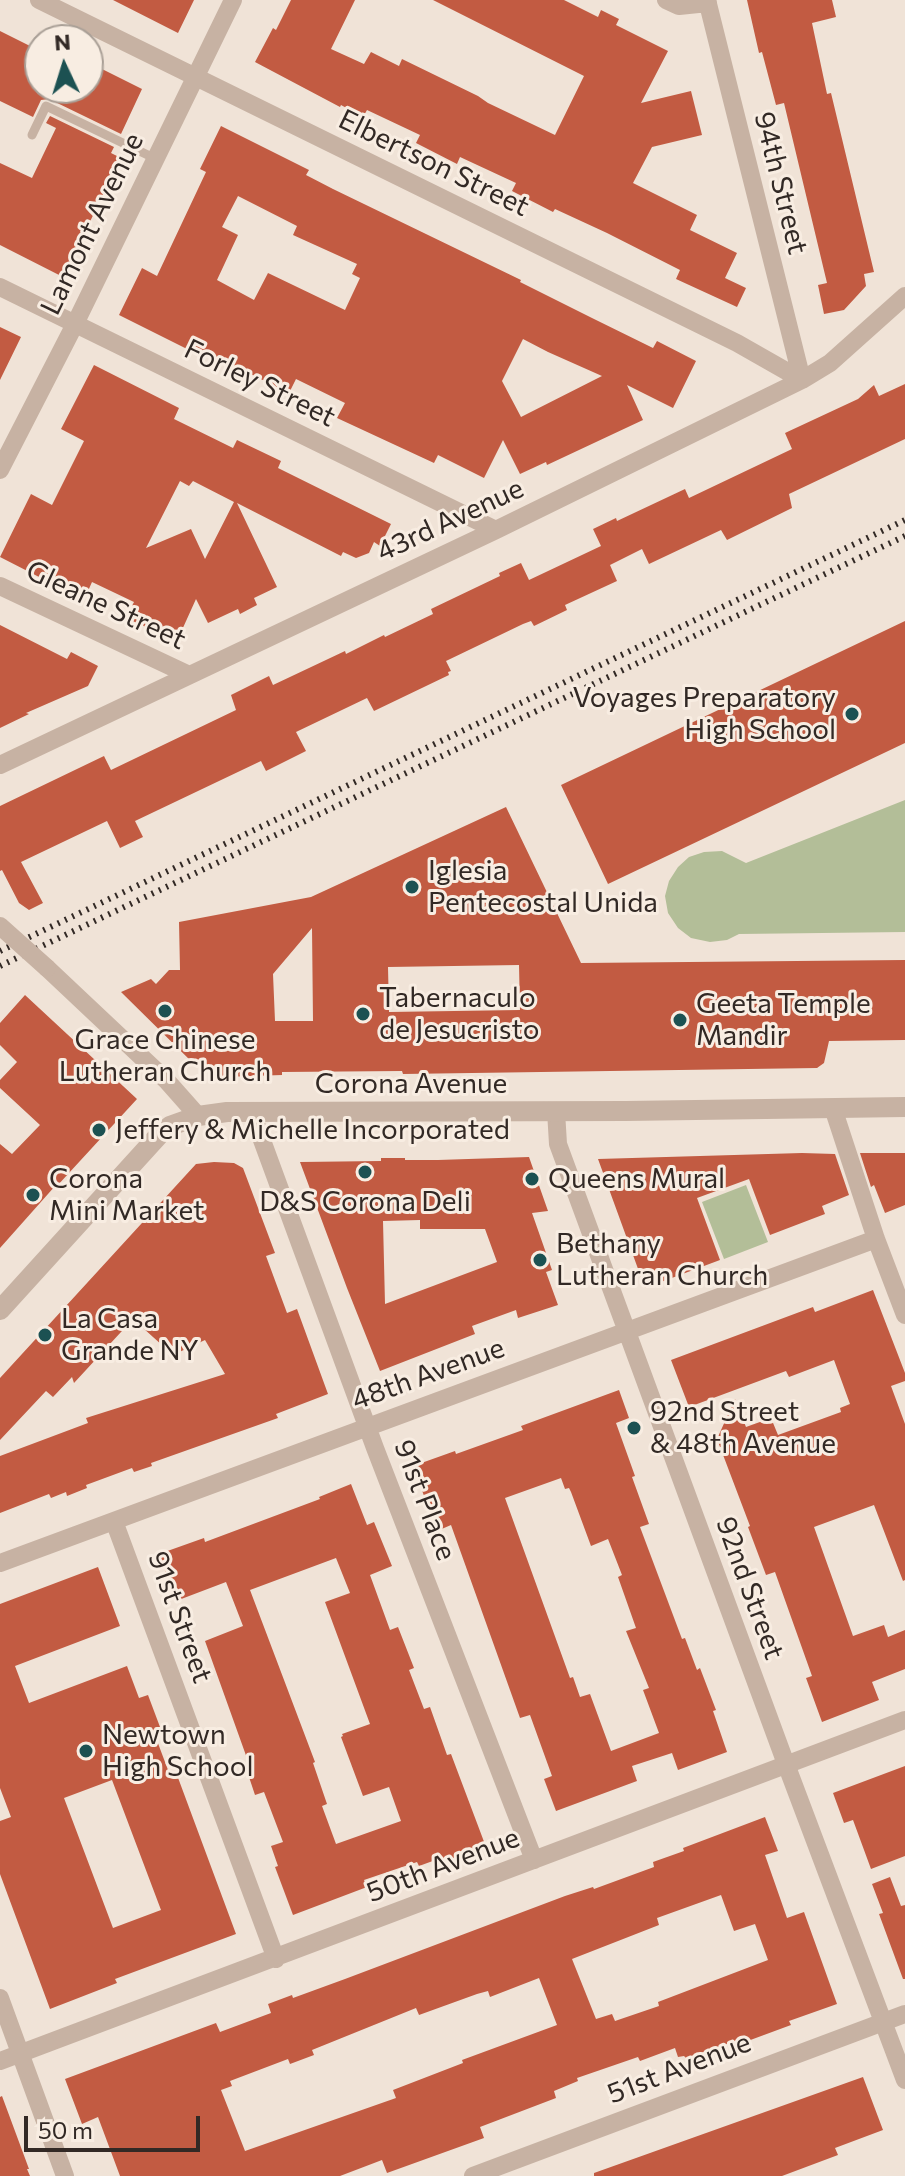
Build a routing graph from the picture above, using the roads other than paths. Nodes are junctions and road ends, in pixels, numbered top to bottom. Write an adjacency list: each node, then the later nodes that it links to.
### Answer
1 (39, 0): 5 (street, Elbertson Street)
2 (233, 0): 5 (street, Lamont Avenue)
3 (666, 0): 4 (street)
4 (707, 2): 11 (street, 94th Street)
5 (194, 76): 7 (street, Lamont Avenue); 11 (street, Elbertson Street)
6 (32, 135): 7 (lane)
7 (154, 158): 10 (street, Lamont Avenue)
8 (0, 287): 10 (street, Forley Street)
9 (905, 296): 11 (street, 43rd Avenue)
10 (75, 324): 12 (street, Lamont Avenue); 13 (street, Forley Street)
11 (802, 380): 13 (street, 43rd Avenue)
12 (0, 470)
13 (496, 530): 15 (street, 43rd Avenue)
14 (0, 586): 15 (street, Gleane Street)
15 (189, 675): 16 (street, 43rd Avenue)
16 (0, 765)
17 (0, 926): 22 (street, bridge)
18 (905, 1107): 19 (street, Corona Avenue)
19 (833, 1108): 20 (street, Corona Avenue); 23 (street)
20 (556, 1111): 21 (street, Corona Avenue); 26 (street, 92nd Street)
21 (252, 1113): 22 (street, Corona Avenue); 27 (street, 91st Place)
22 (198, 1116): 25 (street, Corona Avenue)
23 (876, 1239): 24 (street); 26 (street, 48th Avenue)
24 (903, 1306)
25 (0, 1310)
26 (626, 1332): 27 (street, 48th Avenue); 31 (street, 92nd Street)
27 (367, 1427): 28 (street, 48th Avenue); 32 (street, 91st Place)
28 (114, 1521): 29 (street, 48th Avenue); 33 (street, 91st Street)
29 (0, 1563)
30 (905, 1720): 31 (street, 50th Avenue)
31 (786, 1764): 32 (street, 50th Avenue); 36 (street, 92nd Street)
32 (534, 1860): 33 (street, 50th Avenue)
33 (276, 1959): 37 (street, 50th Avenue)
34 (0, 1998): 37 (street)
35 (905, 2014): 36 (street, 51st Avenue)
36 (884, 2021): 39 (street, 92nd Street); 41 (street, 51st Avenue)
37 (20, 2054): 38 (street, 50th Avenue); 40 (street)
38 (0, 2061)
39 (905, 2080)
40 (65, 2176)
41 (473, 2176)

